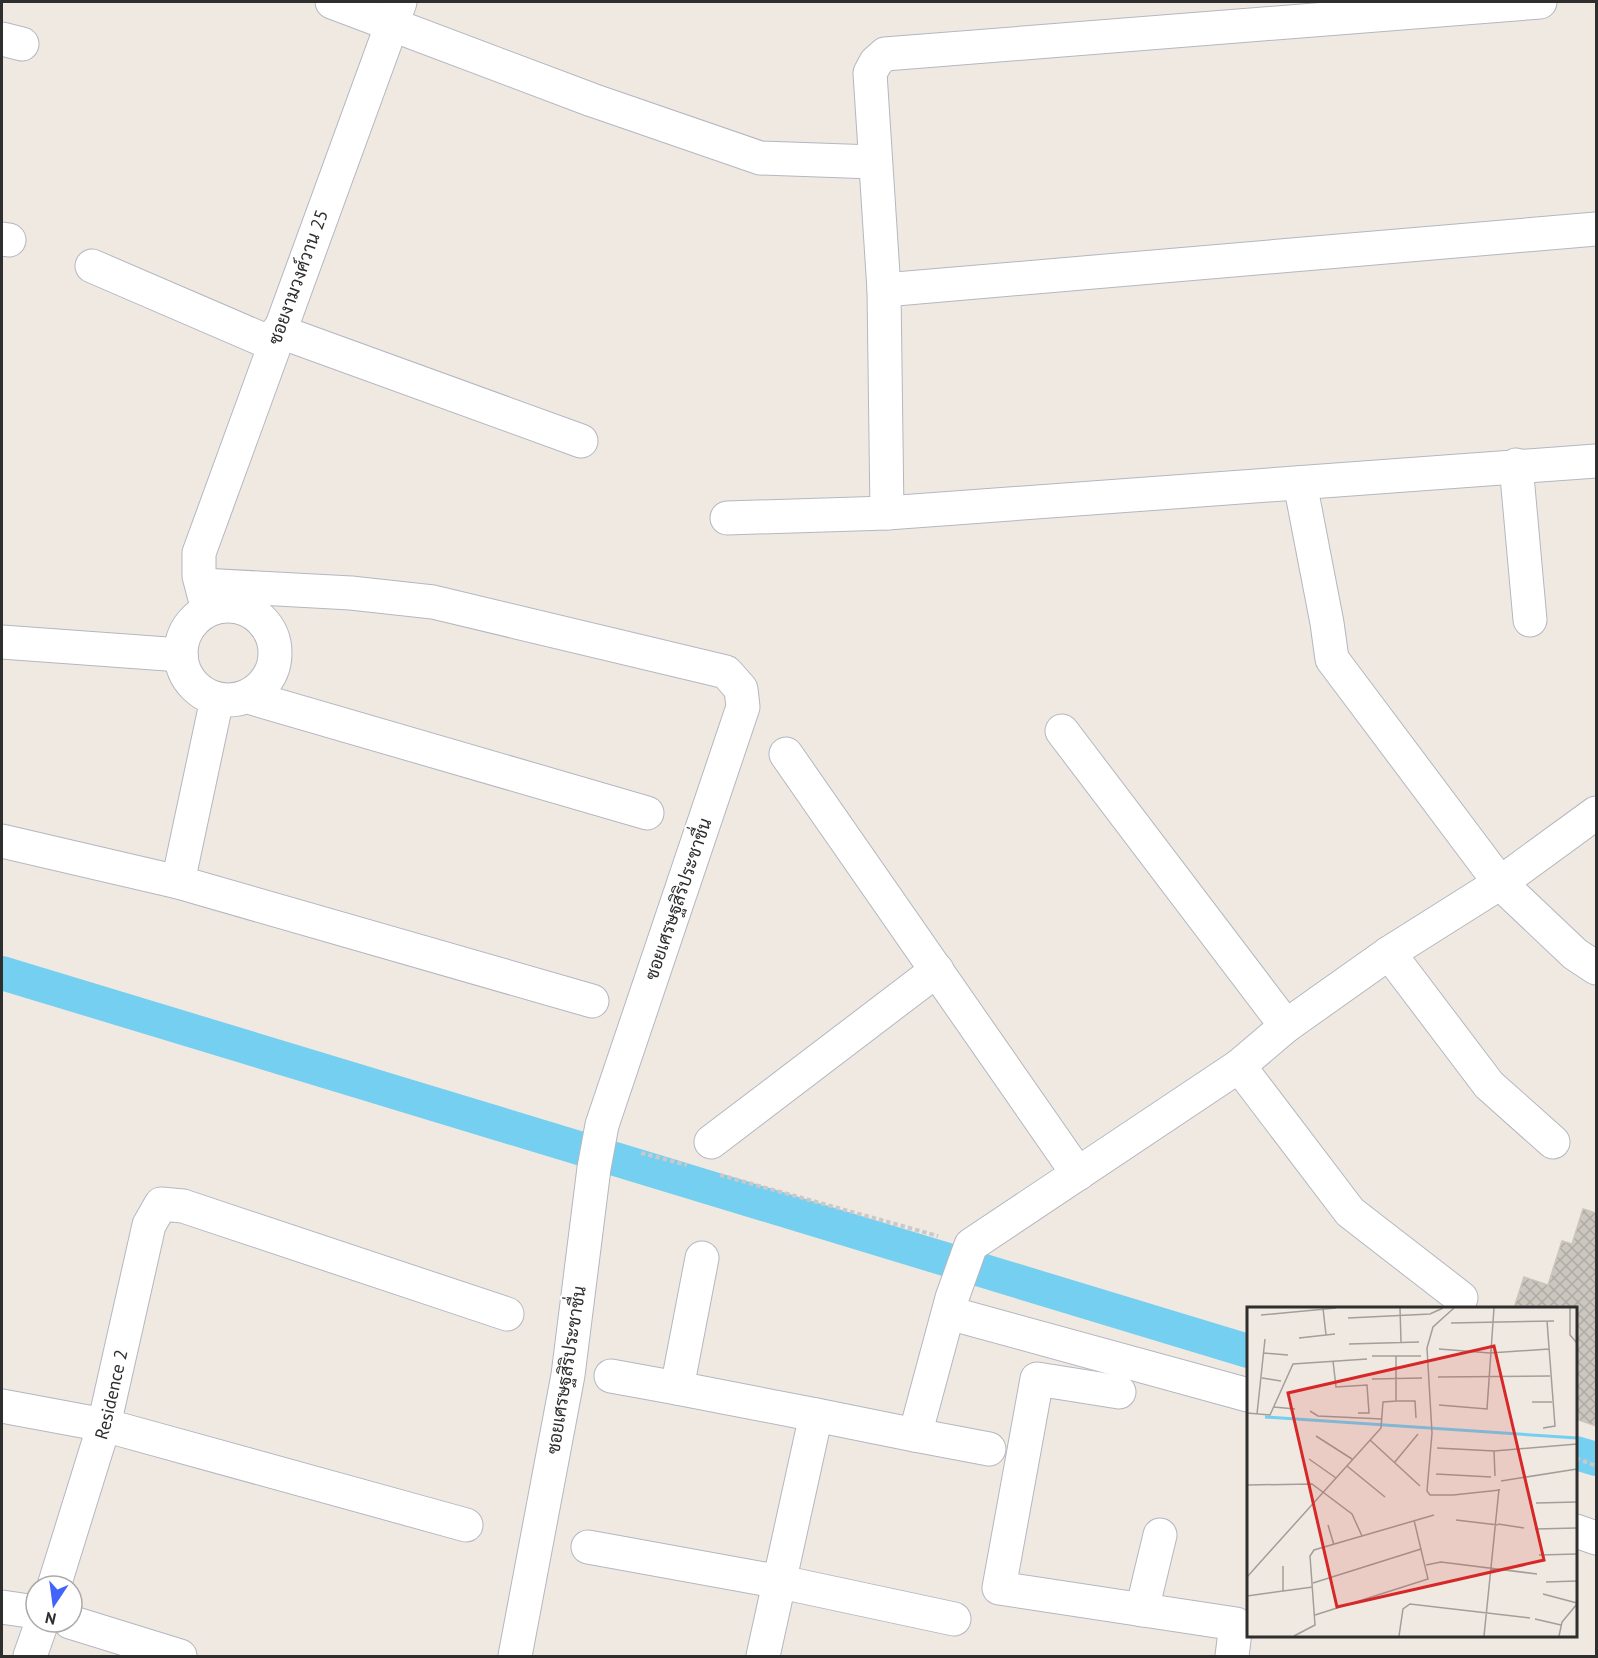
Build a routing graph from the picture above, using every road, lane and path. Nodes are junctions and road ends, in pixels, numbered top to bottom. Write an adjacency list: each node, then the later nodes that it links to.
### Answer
1 (332, 2): 3 (street)
2 (1540, 2): 4 (street)
3 (396, 13): 4 (street); 8 (street, ซอยงามวงศ์วาน 25)
4 (874, 162): 7 (street)
5 (1596, 229): 7 (street)
6 (92, 266): 8 (street)
7 (884, 290): 13 (street)
8 (276, 337): 9 (street); 15 (street, ซอยงามวงศ์วาน 25)
9 (581, 441)
10 (1596, 461): 11 (street)
11 (1516, 465): 12 (street); 16 (street)
12 (1300, 483): 13 (street); 26 (street)
13 (887, 513): 14 (street)
14 (727, 518)
15 (203, 582): 18 (street); 19 (street); 68 (street, ซอยเศรษฐสิริประชาชื่น)
16 (1530, 620)
17 (2, 642): 18 (street)
18 (181, 654): 19 (street)
19 (232, 698): 22 (street); 25 (street)
20 (1062, 731): 31 (street)
21 (786, 754): 29 (street)
22 (647, 813)
23 (1596, 813): 26 (street)
24 (2, 841): 25 (street)
25 (178, 882): 30 (street)
26 (1500, 883): 27 (street); 28 (street)
27 (1389, 953): 31 (street); 33 (street)
28 (1596, 968)
29 (938, 970): 35 (street); 36 (street)
30 (592, 1001)
31 (1286, 1026): 32 (street)
32 (1239, 1066): 36 (street); 39 (street)
33 (1553, 1142)
34 (641, 1153): 35 (path)
35 (706, 1161): 37 (path)
36 (1078, 1174): 37 (street)
37 (971, 1245): 40 (street)
38 (702, 1258): 43 (street)
39 (1461, 1298)
40 (952, 1301): 45 (street); 49 (street)
41 (507, 1314): 48 (street, Residence 2)
42 (611, 1376): 43 (street)
43 (676, 1388): 47 (street)
44 (1119, 1392): 62 (street)
45 (1247, 1395)
46 (2, 1406): 48 (street)
47 (816, 1415): 49 (street); 59 (street)
48 (104, 1425): 53 (street); 58 (street, Residence 2)
49 (915, 1435): 50 (street)
50 (989, 1449)
51 (1577, 1459): 52 (path)
52 (1596, 1466)
53 (466, 1525)
54 (1577, 1532): 56 (street)
55 (1160, 1535): 62 (street)
56 (1596, 1538)
57 (588, 1548): 59 (street)
58 (58, 1574)
59 (781, 1582): 63 (street); 69 (street)
60 (2, 1607): 61 (street)
61 (24, 1610)
62 (1142, 1610): 70 (street)
63 (954, 1619)
64 (84, 1626): 67 (street)
65 (38, 1634): 66 (street)
66 (30, 1656)
67 (180, 1656)
68 (514, 1656)
69 (763, 1656)
70 (1232, 1656)

